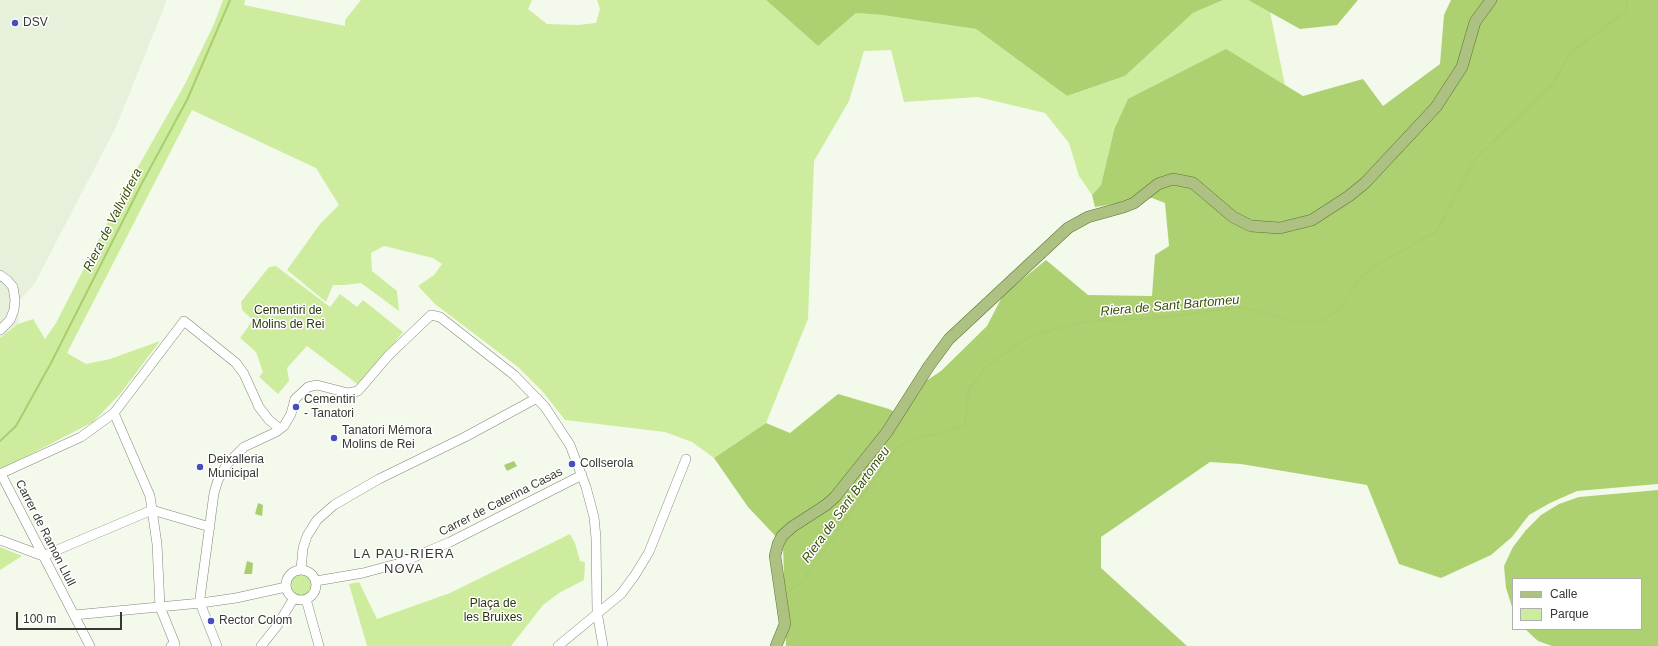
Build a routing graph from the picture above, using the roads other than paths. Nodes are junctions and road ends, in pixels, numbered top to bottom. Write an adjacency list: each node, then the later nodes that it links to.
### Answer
1 (1491, 0): 30 (main road)
2 (0, 275): 3 (street)
3 (0, 330)
4 (537, 398): 6 (street); 9 (street); 14 (street)
5 (114, 413): 6 (street); 8 (street); 10 (street)
6 (280, 429): 11 (street)
7 (686, 459): 21 (street)
8 (0, 474): 13 (street, Carrer de Ramon Llull)
9 (582, 475): 15 (street, Carrer de Caterina Casas); 21 (street)
10 (152, 510): 11 (street); 13 (street); 20 (street)
11 (210, 527): 19 (street)
12 (0, 540): 13 (street)
13 (43, 556): 22 (street, Carrer de Ramon Llull)
14 (301, 569): 15 (street); 16 (street)
15 (316, 581): 18 (street)
16 (286, 587): 17 (street); 19 (street)
17 (294, 598): 18 (street); 26 (street)
18 (306, 599): 27 (street)
19 (201, 603): 20 (street); 25 (street)
20 (160, 607): 22 (street); 24 (street)
21 (597, 612): 28 (street); 29 (street)
22 (74, 615): 23 (street, Carrer de Ramon Llull)
23 (90, 646)
24 (171, 646)
25 (217, 646)
26 (261, 646)
27 (319, 646)
28 (558, 646)
29 (603, 646)
30 (776, 646)

